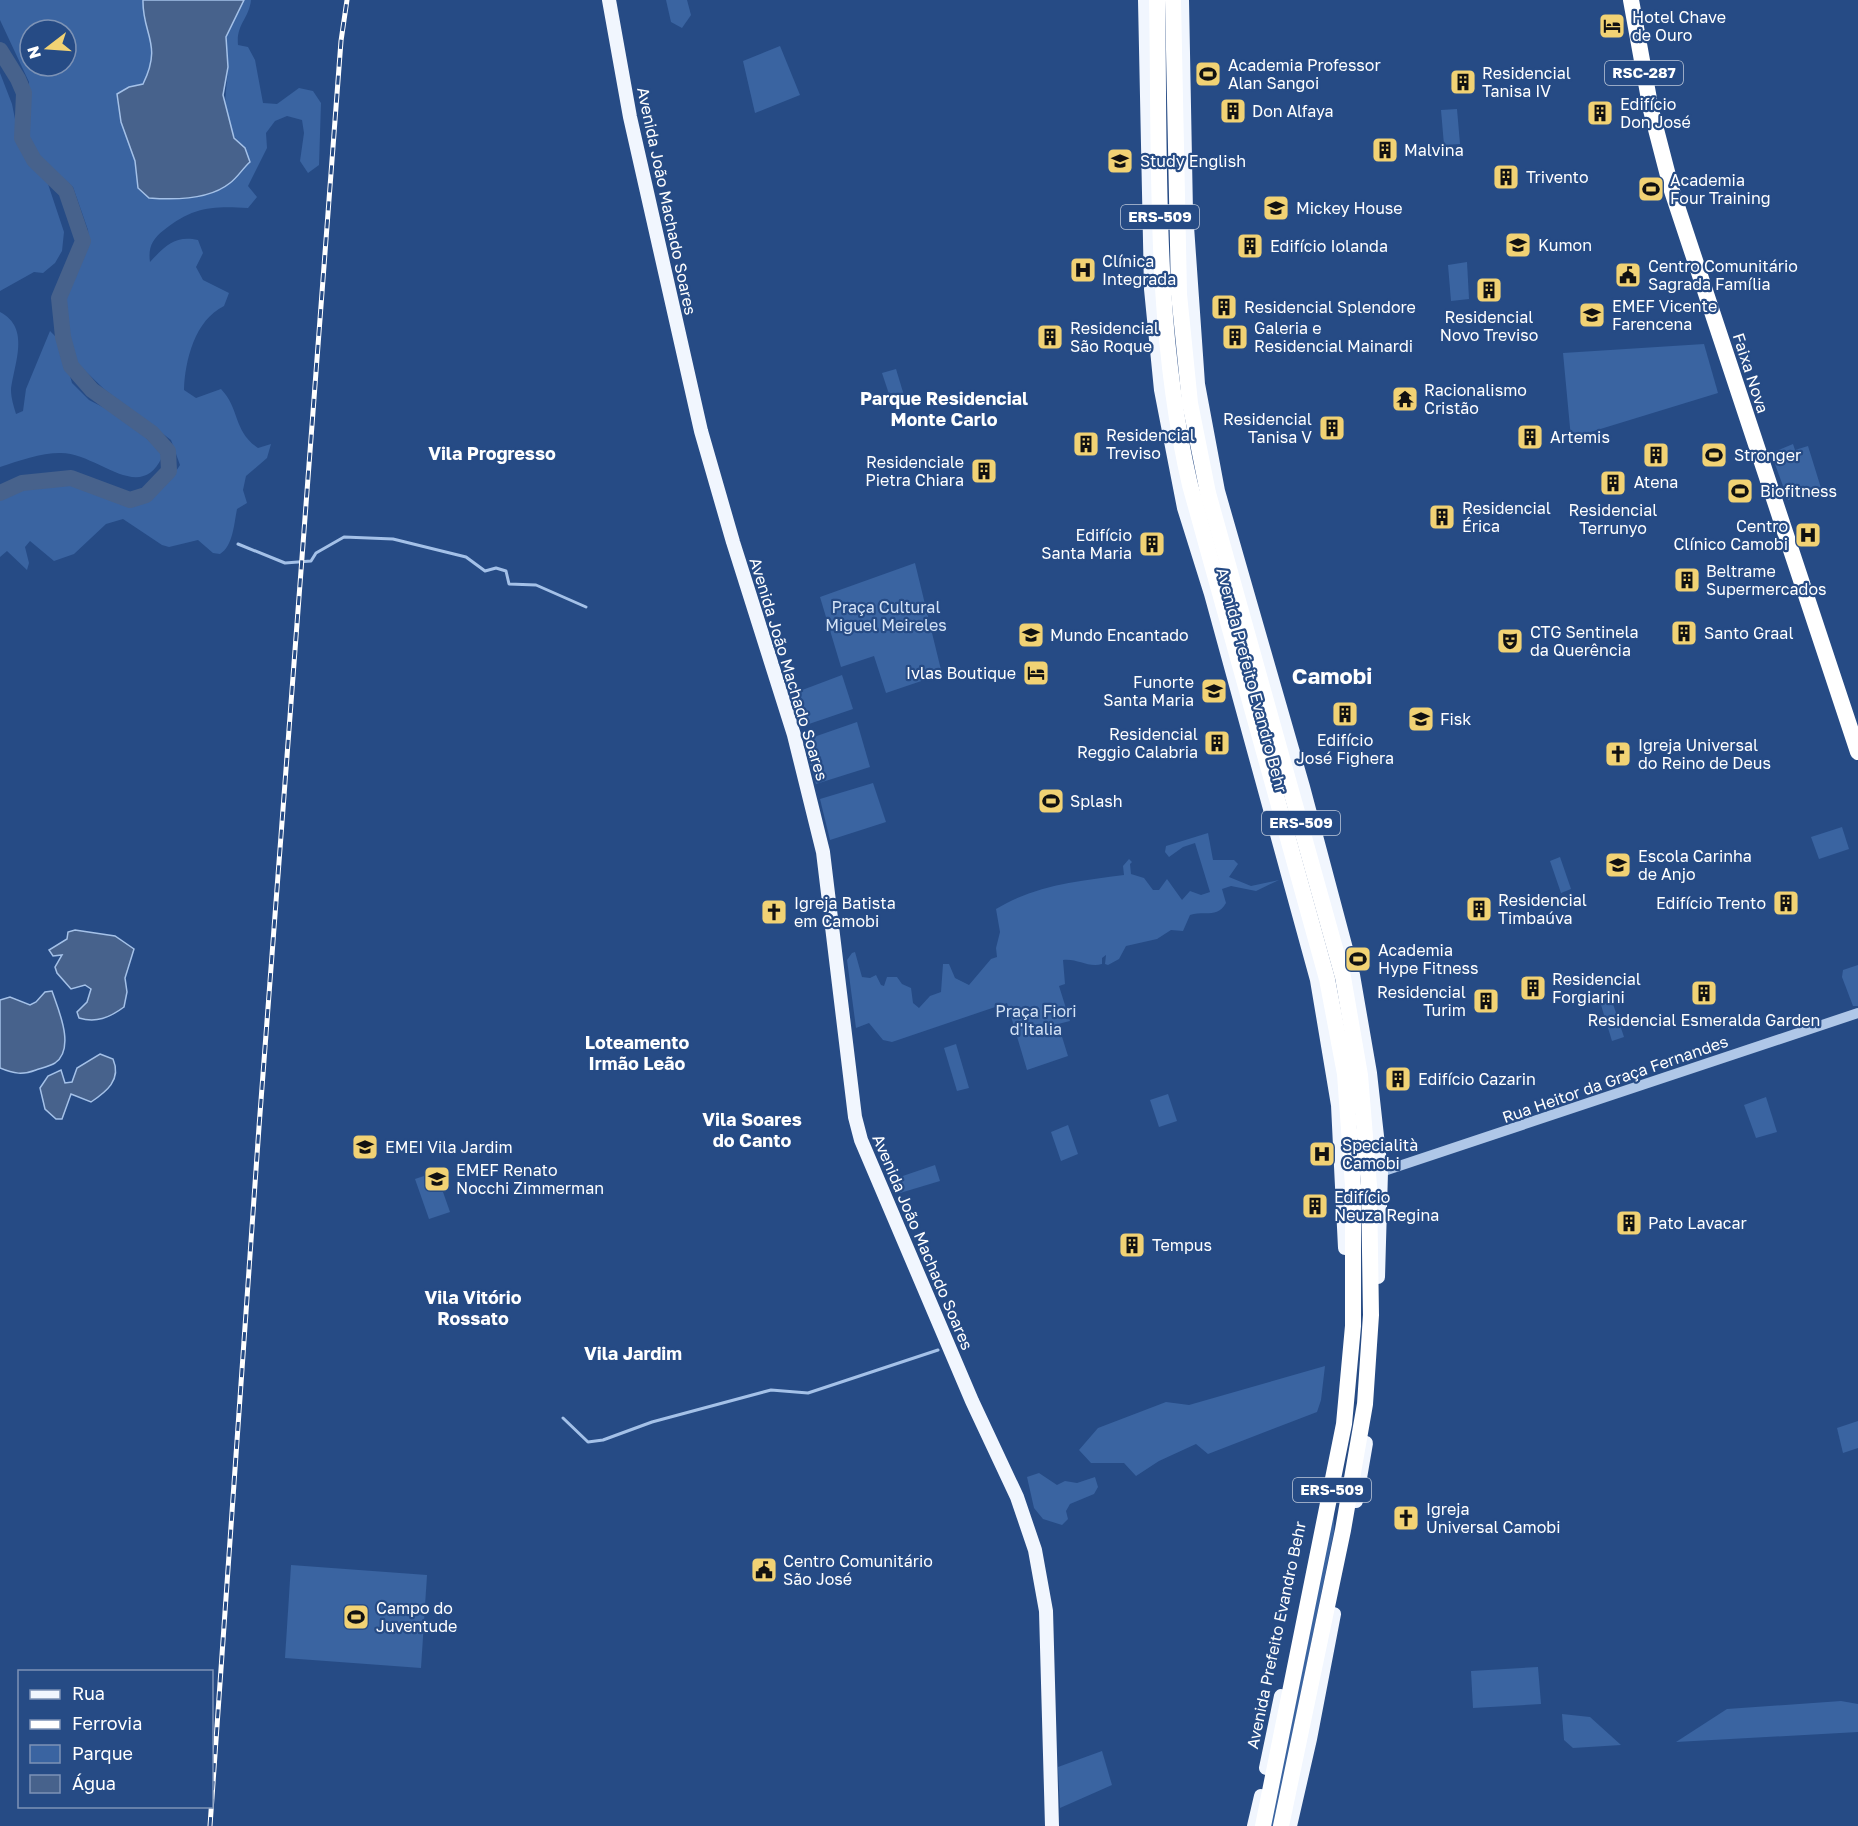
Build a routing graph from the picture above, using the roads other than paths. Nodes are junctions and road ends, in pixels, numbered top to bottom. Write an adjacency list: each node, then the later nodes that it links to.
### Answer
1 (609, 0): 34 (main road, Avenida João Machado Soares)
2 (1173, 0): 6 (highway, Avenida Prefeito Evandro Behr / ERS-509)
3 (1182, 0): 7 (main road, Avenida Prefeito Evandro Behr / ERS-509)
4 (1631, 0): 16 (highway, Faixa Nova / RSC-287)
5 (1149, 2): 9 (highway, Avenida Prefeito Evandro Behr / ERS-509); 10 (main road, Avenida Prefeito Evandro Behr / ERS-509)
6 (1177, 244): 7 (highway, ERS-509); 8 (highway, Avenida Prefeito Evandro Behr / ERS-509)
7 (1191, 293): 8 (highway, ERS-509); 14 (main road, Avenida Prefeito Evandro Behr / ERS-509)
8 (1182, 339): 13 (highway, Avenida Prefeito Evandro Behr / ERS-509)
9 (1190, 485): 10 (highway, ERS-509); 11 (highway, Avenida Prefeito Evandro Behr / ERS-509)
10 (1188, 523): 11 (highway, ERS-509); 12 (main road, Avenida Prefeito Evandro Behr / ERS-509)
11 (1208, 550): 12 (highway, Avenida Prefeito Evandro Behr / ERS-509)
12 (1216, 594): 13 (highway, ERS-509); 17 (highway, Avenida Prefeito Evandro Behr / ERS-509); 18 (main road, Avenida Prefeito Evandro Behr / ERS-509)
13 (1244, 615): 14 (highway, ERS-509); 15 (highway, Avenida Prefeito Evandro Behr / ERS-509)
14 (1260, 640): 15 (highway, ERS-509); 24 (main road, Avenida Prefeito Evandro Behr / ERS-509)
15 (1257, 661): 22 (highway, Avenida Prefeito Evandro Behr / ERS-509)
16 (1858, 752)
17 (1265, 754): 18 (highway, ERS-509); 19 (highway, Avenida Prefeito Evandro Behr / ERS-509)
18 (1267, 803): 19 (highway, ERS-509); 23 (main road, Avenida Prefeito Evandro Behr / ERS-509)
19 (1291, 844): 20 (highway, Avenida Prefeito Evandro Behr / ERS-509)
20 (1327, 979): 23 (highway, ERS-509); 25 (highway, Avenida Prefeito Evandro Behr / ERS-509)
21 (1858, 1013): 27 (street, Rua Heitor da Graça Fernandes)
22 (1353, 1024): 24 (highway, ERS-509); 27 (highway, Avenida Prefeito Evandro Behr / ERS-509)
23 (1326, 1031): 25 (highway, ERS-509); 30 (main road, Avenida Prefeito Evandro Behr / ERS-509)
24 (1370, 1073): 27 (main road, Avenida Prefeito Evandro Behr / ERS-509)
25 (1345, 1074): 26 (highway, Avenida Prefeito Evandro Behr / ERS-509)
26 (1351, 1148): 27 (highway); 30 (highway, Avenida Prefeito Evandro Behr / ERS-509)
27 (1374, 1169): 28 (main road, Avenida Prefeito Evandro Behr / ERS-509); 29 (highway, Avenida Prefeito Evandro Behr / ERS-509)
28 (1378, 1257): 29 (highway, ERS-509); 33 (main road, Avenida Prefeito Evandro Behr / ERS-509)
29 (1371, 1315): 31 (highway, Avenida Prefeito Evandro Behr / ERS-509)
30 (1340, 1423): 31 (highway); 35 (main road, Avenida Prefeito Evandro Behr / ERS-509); 36 (highway, Avenida Prefeito Evandro Behr / ERS-509)
31 (1358, 1451): 32 (highway, Avenida Prefeito Evandro Behr / ERS-509)
32 (1330, 1593): 33 (highway, ERS-509); 37 (highway, Avenida Prefeito Evandro Behr / ERS-509)
33 (1326, 1655): 38 (main road, Avenida Prefeito Evandro Behr / ERS-509)
34 (1052, 1826)
35 (1254, 1826)
36 (1263, 1826)
37 (1281, 1826)
38 (1290, 1826)

